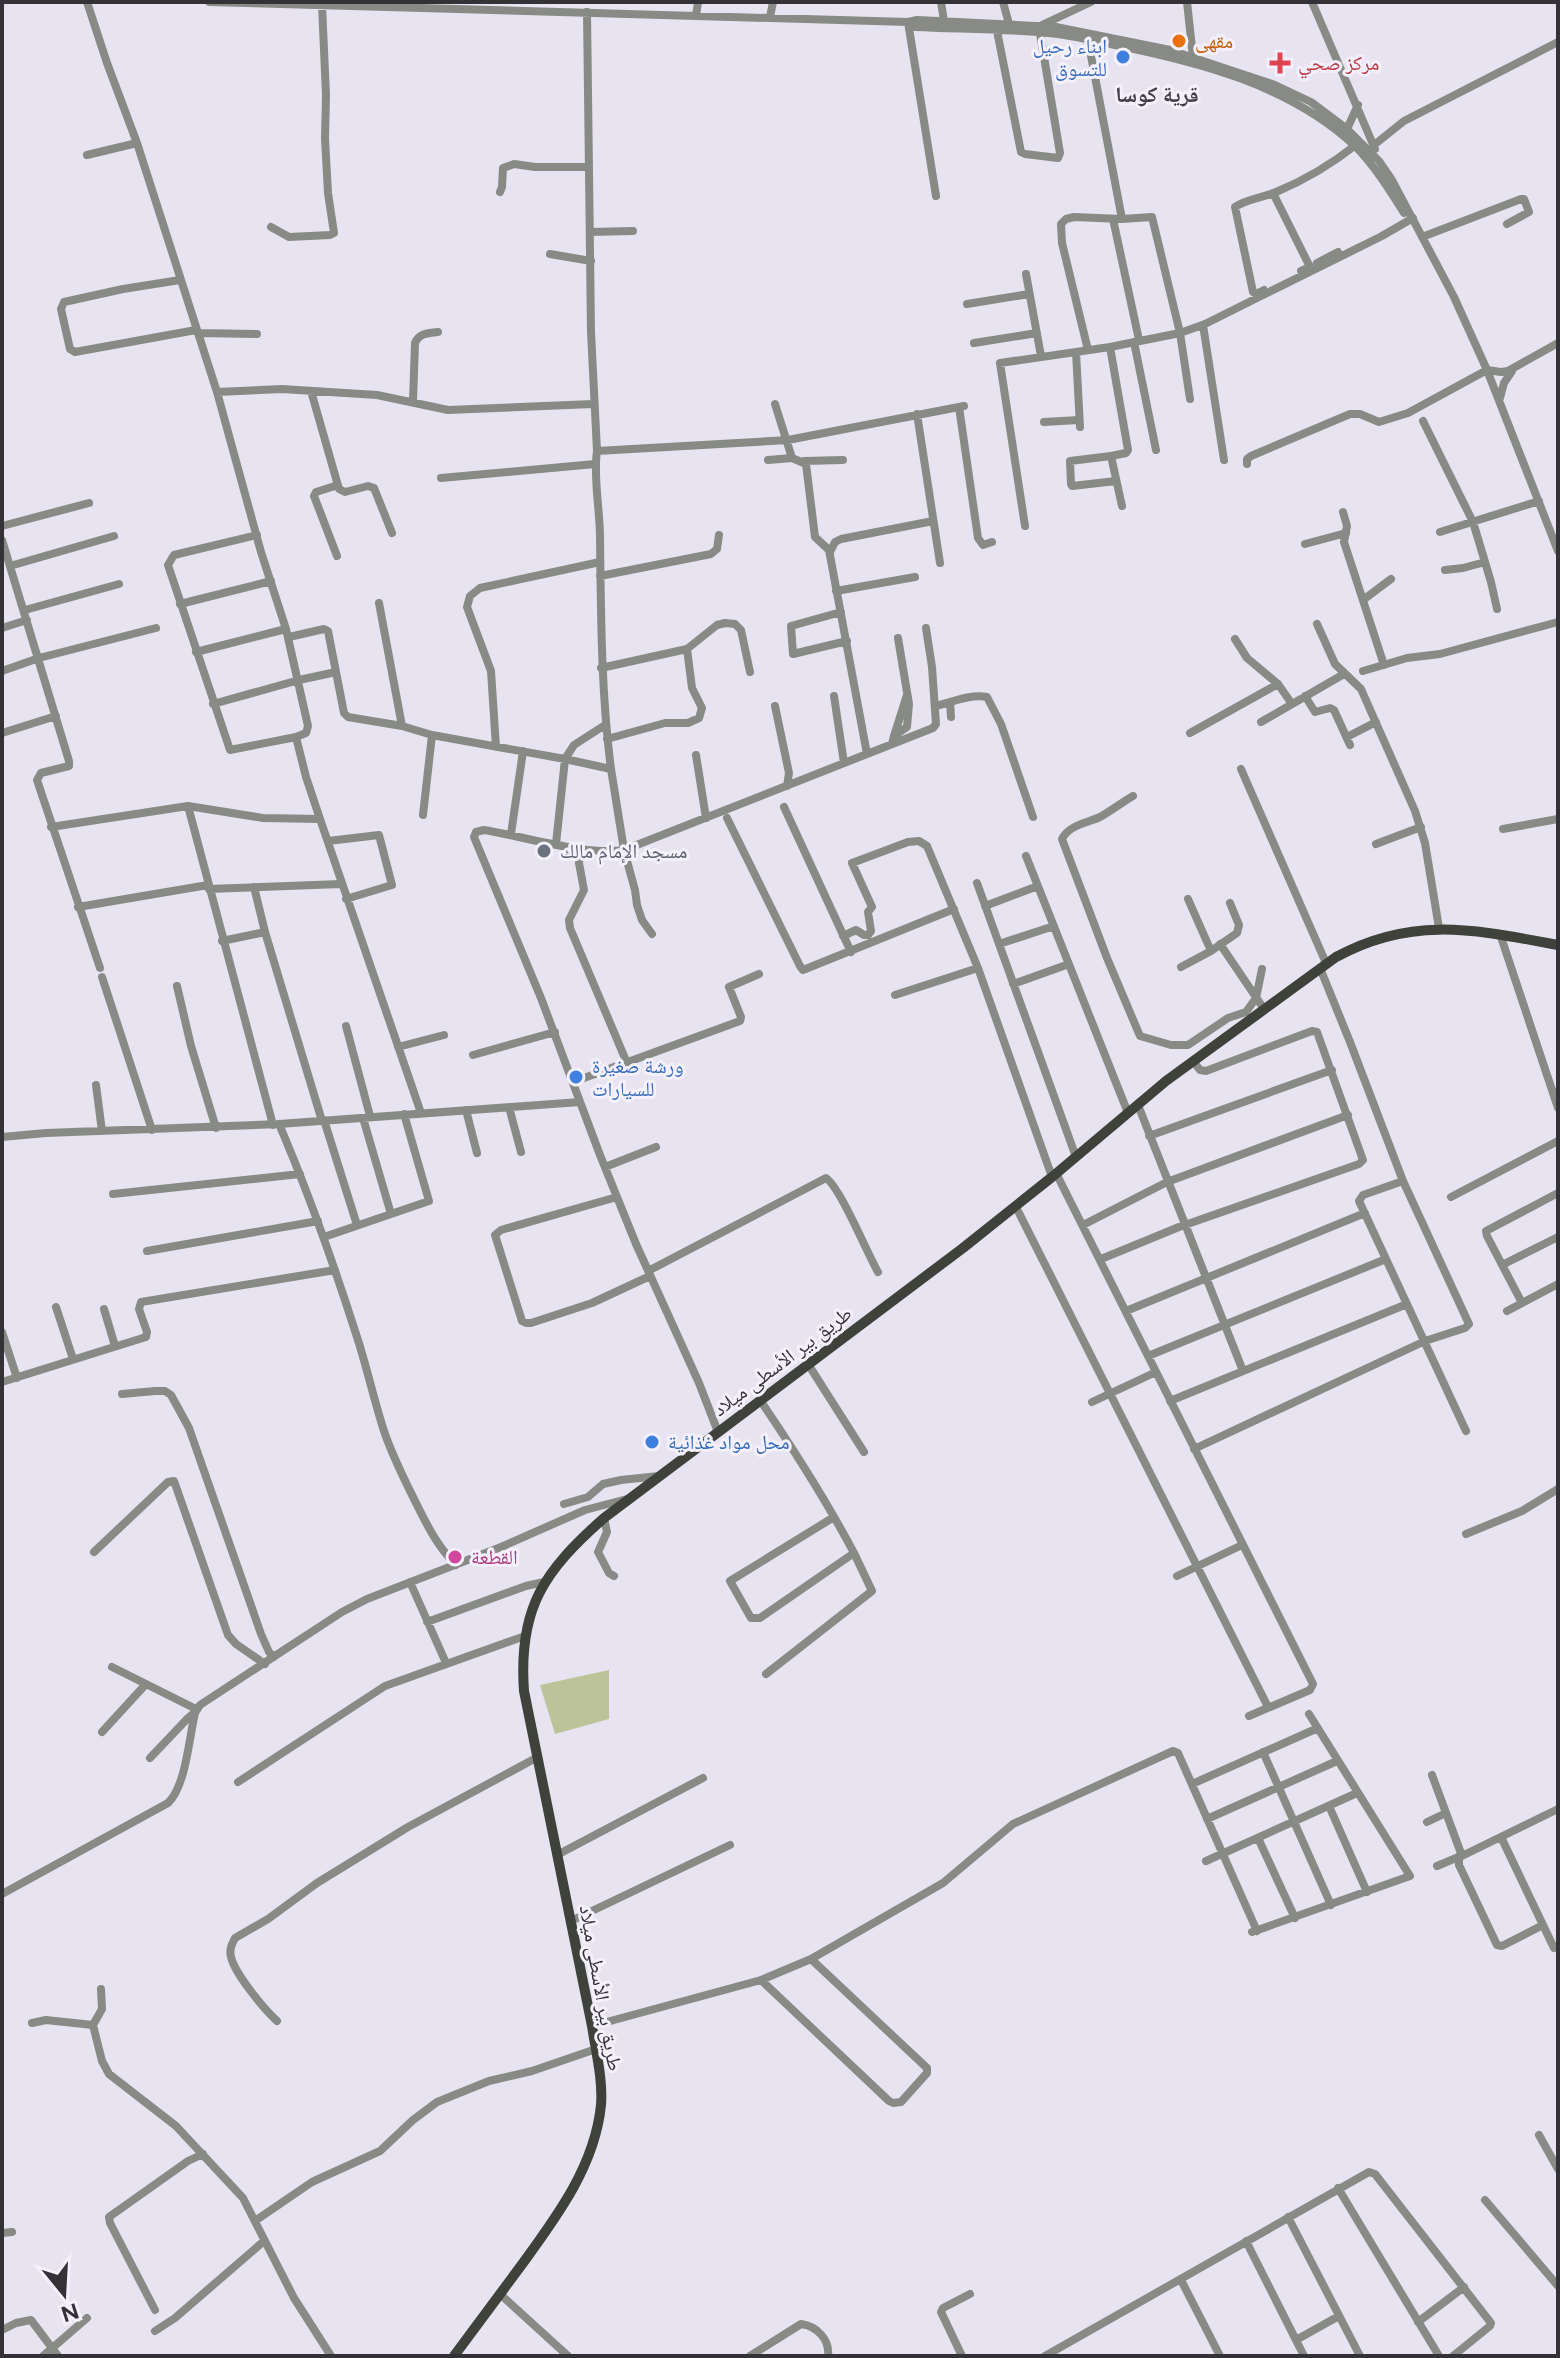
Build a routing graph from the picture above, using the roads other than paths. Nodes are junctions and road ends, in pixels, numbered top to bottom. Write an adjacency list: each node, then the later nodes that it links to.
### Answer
1 (87, 2): 34 (street)
2 (209, 2): 11 (street)
3 (617, 2): 18 (street)
4 (698, 2): 19 (street)
5 (773, 2): 20 (street)
6 (941, 2): 21 (street)
7 (1003, 2): 23 (street)
8 (1091, 2): 24 (street)
9 (1187, 2): 29 (street)
10 (1312, 2): 32 (street)
11 (265, 3): 13 (street)
12 (354, 4): 13 (street); 14 (street)
13 (322, 5): 46 (street)
14 (423, 5): 15 (street)
15 (450, 6): 16 (street)
16 (566, 7): 17 (street)
17 (587, 12): 18 (street); 39 (street)
18 (616, 13): 19 (street)
19 (696, 16): 20 (street)
20 (770, 17): 22 (street)
21 (944, 21): 22 (street); 23 (street)
22 (908, 22): 26 (street); 42 (street)
23 (1009, 24): 24 (street)
24 (1040, 29): 25 (street); 26 (street); 26 (street)
25 (1055, 30): 27 (street); 29 (street)
26 (997, 31)
27 (1088, 40): 30 (street); 43 (street)
28 (1558, 42): 36 (street)
29 (1193, 57): 30 (street)
30 (1211, 66): 31 (street)
31 (1295, 98): 33 (street); 35 (street)
32 (1358, 105): 33 (street); 36 (street)
33 (1347, 129): 35 (street)
34 (137, 143): 37 (street); 55 (street)
35 (1357, 143): 38 (street); 41 (street); 44 (street)
36 (1374, 145): 38 (street)
37 (87, 155)
38 (1379, 161): 44 (street)
39 (589, 167): 40 (street); 48 (street)
40 (500, 192)
41 (1273, 193): 53 (street); 53 (street)
42 (936, 196)
43 (1117, 219): 62 (street); 64 (street); 68 (street)
44 (1411, 220): 49 (street); 58 (street)
45 (1507, 224): 49 (street)
46 (271, 227)
47 (633, 231): 48 (street)
48 (590, 232): 52 (street)
49 (1420, 233): 72 (street)
50 (1338, 252): 53 (street)
51 (550, 254): 52 (street)
52 (591, 261): 78 (street)
53 (1310, 267)
54 (1026, 274): 56 (street)
55 (180, 280): 59 (street); 59 (street)
56 (1029, 294): 57 (street); 61 (street)
57 (967, 304)
58 (1203, 325): 62 (street); 90 (street)
59 (197, 331): 63 (street); 74 (street)
60 (438, 332): 76 (street)
61 (1037, 333): 65 (street); 70 (street)
62 (1180, 333): 64 (street); 75 (street)
63 (257, 334)
64 (1136, 341): 67 (street); 84 (street)
65 (974, 343)
66 (1558, 343): 71 (street)
67 (1110, 347): 68 (street); 86 (street)
68 (1088, 350): 69 (street)
69 (1076, 352): 70 (street); 82 (street)
70 (1041, 356): 106 (street)
71 (1515, 367): 72 (street); 77 (street)
72 (1487, 370): 77 (street); 93 (street)
73 (311, 391): 74 (street); 76 (street); 96 (street)
74 (217, 392): 110 (street)
75 (1190, 399)
76 (413, 401): 78 (street)
77 (1500, 403): 97 (street)
78 (593, 404): 85 (street)
79 (775, 404): 83 (street)
80 (917, 414): 83 (street); 102 (street); 114 (street)
81 (1423, 421): 103 (street)
82 (1044, 422)
83 (788, 440): 85 (street); 87 (street)
84 (1156, 450)
85 (597, 451): 92 (street)
86 (1111, 456): 95 (street); 95 (street)
87 (792, 458): 88 (street); 91 (street)
88 (768, 460)
89 (843, 460): 91 (street)
90 (1224, 460)
91 (804, 461): 117 (street)
92 (595, 464): 94 (street); 119 (street)
93 (1247, 464)
94 (441, 478)
95 (1116, 481): 99 (street)
96 (338, 485): 108 (street); 118 (street)
97 (1539, 501): 103 (street); 104 (street)
98 (89, 503): 105 (street)
99 (1122, 506)
100 (1343, 512): 109 (street)
101 (1558, 520): 104 (street)
102 (933, 521): 117 (street); 121 (street)
103 (1473, 522): 107 (street); 120 (street)
104 (1548, 524): 116 (street)
105 (2, 526)
106 (1025, 526)
107 (1440, 532)
108 (392, 533)
109 (1346, 533): 115 (street); 130 (street)
110 (257, 535): 127 (street); 132 (street)
111 (719, 535): 124 (street)
112 (114, 536): 122 (street)
113 (2, 540): 122 (street)
114 (992, 542)
115 (1305, 544)
116 (1558, 551)
117 (830, 552): 129 (street)
118 (337, 556)
119 (600, 562): 124 (street); 176 (street)
120 (1485, 562): 123 (street); 133 (street)
121 (940, 563)
122 (10, 566): 135 (street)
123 (1445, 570)
124 (600, 576): 149 (street)
125 (915, 577): 129 (street)
126 (1391, 579): 130 (street)
127 (271, 581): 132 (street); 141 (street)
128 (119, 584): 135 (street)
129 (836, 591): 134 (street)
130 (1363, 600): 148 (street)
131 (379, 603): 169 (street)
132 (180, 604): 146 (street)
133 (1497, 609)
134 (841, 612): 144 (street); 144 (street)
135 (26, 615): 138 (street); 147 (street)
136 (1558, 622): 148 (street)
137 (1317, 624): 154 (street)
138 (2, 628)
139 (156, 628): 147 (street)
140 (926, 628): 163 (street)
141 (288, 633): 146 (street); 152 (street); 155 (street)
142 (898, 638): 175 (street)
143 (1235, 639): 156 (street)
144 (847, 641): 178 (street)
145 (687, 649): 149 (street); 153 (street); 174 (street)
146 (196, 652): 160 (street)
147 (39, 658): 150 (street); 164 (street)
148 (1384, 665): 151 (street)
149 (601, 668): 168 (street)
150 (2, 671)
151 (1363, 671)
152 (336, 672): 155 (street); 169 (street)
153 (750, 672)
154 (1344, 674): 158 (street); 167 (street)
155 (299, 680): 160 (street); 173 (street)
156 (1278, 684): 161 (street); 171 (street)
157 (834, 696): 181 (street)
158 (1305, 696): 161 (street); 167 (street)
159 (950, 702): 163 (street); 165 (street); 189 (street)
160 (213, 704): 173 (street)
161 (1292, 704): 166 (street)
162 (775, 706): 184 (street)
163 (936, 706): 175 (street)
164 (56, 716): 170 (street); 194 (street)
165 (951, 717)
166 (1261, 722)
167 (1376, 722): 195 (street)
168 (605, 725): 174 (street); 180 (street)
169 (402, 726): 172 (street)
170 (2, 733)
171 (1190, 733)
172 (432, 735): 176 (street); 188 (street)
173 (296, 737): 192 (street)
174 (607, 739): 182 (street)
175 (893, 740): 178 (street)
176 (496, 747): 177 (street)
177 (523, 751): 180 (street); 197 (street)
178 (867, 754): 181 (street)
179 (696, 755): 190 (street)
180 (565, 759): 182 (street); 199 (street)
181 (844, 763): 184 (street)
182 (611, 769): 202 (street)
183 (1241, 769): 228 (street)
184 (787, 786): 190 (street)
185 (1133, 796): 236 (street)
186 (188, 806): 192 (street); 194 (street); 207 (street)
187 (784, 807): 220 (street)
188 (423, 815)
189 (1033, 817)
190 (706, 818): 202 (street)
191 (727, 818): 226 (street)
192 (320, 819): 198 (street)
193 (1558, 819): 196 (street)
194 (51, 827): 213 (street)
195 (1421, 827): 200 (street); 216 (street)
196 (1503, 829)
197 (511, 834): 199 (street); 239 (street)
198 (328, 841): 205 (street); 209 (street)
199 (556, 844): 201 (street)
200 (1376, 844)
201 (581, 848): 202 (street); 244 (street)
202 (624, 850): 218 (street)
203 (1026, 856): 206 (street)
204 (977, 883): 212 (street)
205 (341, 884): 208 (street); 209 (street)
206 (1038, 886): 212 (street); 215 (street)
207 (208, 887): 208 (street); 213 (street); 221 (street)
208 (254, 887): 217 (street)
209 (346, 899): 241 (street)
210 (1188, 899): 225 (street)
211 (1230, 903): 223 (street)
212 (985, 906): 222 (street)
213 (78, 907): 261 (street)
214 (954, 909): 220 (street); 226 (street); 230 (street)
215 (1054, 926): 222 (street); 227 (street)
216 (1439, 928): 219 (main road, طريق بير الأسطى ميلاد); 228 (main road, طريق بير الأسطى ميلاد)
217 (265, 932): 221 (street); 258 (street)
218 (652, 934)
219 (1500, 934): 224 (main road, طريق بير الأسطى ميلاد); 251 (street)
220 (843, 936): 226 (street)
221 (222, 941): 259 (street)
222 (999, 944): 233 (street)
223 (1220, 944): 225 (street); 236 (street)
224 (1558, 945)
225 (1211, 951): 229 (street)
226 (851, 952)
227 (1069, 964): 233 (street); 254 (street)
228 (1323, 966): 237 (main road, طريق بير الأسطى ميلاد); 273 (street)
229 (1181, 967)
230 (978, 968): 235 (street); 272 (street)
231 (1262, 969): 236 (street)
232 (759, 974): 244 (street)
233 (1013, 984): 269 (street)
234 (177, 986): 260 (street)
235 (895, 995)
236 (1256, 998): 237 (street)
237 (1264, 1009): 243 (main road, طريق بير الأسطى ميلاد)
238 (346, 1026): 257 (street)
239 (555, 1032): 242 (street); 246 (street)
240 (444, 1035): 241 (street)
241 (398, 1047): 253 (street)
242 (473, 1055)
243 (1193, 1061): 245 (street); 249 (main road, طريق بير الأسطى ميلاد)
244 (627, 1063): 246 (street)
245 (1332, 1070): 256 (street); 263 (street)
246 (573, 1082): 248 (street)
247 (96, 1085): 262 (street)
248 (580, 1102): 250 (street); 270 (street)
249 (1138, 1105): 254 (main road, طريق بير الأسطى ميلاد); 263 (street)
250 (509, 1107): 252 (street); 267 (street)
251 (1558, 1108)
252 (466, 1110): 253 (street); 268 (street)
253 (421, 1113): 255 (street)
254 (1128, 1113): 269 (main road, طريق بير الأسطى ميلاد)
255 (404, 1114): 257 (street); 281 (street)
256 (1348, 1115): 274 (street); 285 (street)
257 (367, 1117): 258 (street); 281 (street)
258 (323, 1120): 259 (street); 283 (street)
259 (276, 1125): 260 (street); 271 (street)
260 (216, 1128): 261 (street)
261 (152, 1130): 262 (street)
262 (102, 1131): 264 (street)
263 (1149, 1136): 274 (street)
264 (2, 1137)
265 (1558, 1141): 278 (street)
266 (656, 1147): 270 (street)
267 (521, 1152)
268 (477, 1153)
269 (1076, 1157): 272 (main road, طريق بير الأسطى ميلاد)
270 (605, 1167): 277 (street)
271 (300, 1174): 276 (street); 282 (street)
272 (1054, 1175): 279 (main road, طريق بير الأسطى ميلاد); 284 (street)
273 (1403, 1181): 280 (street); 305 (street)
274 (1167, 1182): 284 (street); 285 (street)
275 (1558, 1193): 291 (street)
276 (113, 1194)
277 (617, 1197): 294 (street); 294 (street)
278 (1451, 1197)
279 (1016, 1207): 309 (main road, طريق بير الأسطى ميلاد); 315 (street)
280 (1365, 1213): 290 (street); 295 (street)
281 (391, 1214): 283 (street)
282 (318, 1221): 286 (street); 288 (street)
283 (357, 1225): 286 (street)
284 (1083, 1225): 289 (street)
285 (1185, 1226): 289 (street); 295 (street)
286 (324, 1237): 292 (street)
287 (1558, 1237): 291 (street)
288 (147, 1251)
289 (1101, 1259): 301 (street)
290 (1386, 1259): 298 (street); 303 (street)
291 (1502, 1265): 297 (street)
292 (335, 1270): 306 (street); 333 (street)
293 (878, 1272): 294 (street)
294 (649, 1274): 320 (street)
295 (1205, 1279): 301 (street); 303 (street)
296 (1558, 1284): 297 (street)
297 (1522, 1303): 302 (street)
298 (1407, 1304): 305 (street); 310 (street)
299 (56, 1307): 308 (street)
300 (104, 1309): 306 (street)
301 (1126, 1311): 307 (street)
302 (1507, 1311)
303 (1224, 1325): 307 (street); 310 (street)
304 (2, 1332): 312 (street)
305 (1425, 1341): 319 (street); 321 (street)
306 (115, 1346): 308 (street)
307 (1148, 1356): 311 (street)
308 (73, 1359): 312 (street)
309 (808, 1364): 316 (main road, طريق بير الأسطى ميلاد); 322 (street)
310 (1243, 1371): 317 (street)
311 (1156, 1372): 315 (street); 317 (street)
312 (17, 1378): 313 (street)
313 (2, 1382)
314 (122, 1394): 341 (street)
315 (1111, 1394): 318 (street); 334 (street)
316 (760, 1400): 320 (main road, طريق بير الأسطى ميلاد); 327 (street)
317 (1170, 1401): 321 (street)
318 (1092, 1402)
319 (1466, 1431)
320 (718, 1432): 323 (main road, طريق بير الأسطى ميلاد)
321 (1194, 1449): 330 (street)
322 (864, 1452)
323 (660, 1476): 325 (main road, طريق بير الأسطى ميلاد); 326 (street)
324 (1558, 1489): 329 (street)
325 (629, 1499): 328 (main road, طريق بير الأسطى ميلاد); 333 (street)
326 (564, 1504)
327 (834, 1517): 332 (street); 332 (street)
328 (604, 1518): 335 (street); 338 (main road, طريق بير الأسطى ميلاد)
329 (1466, 1534)
330 (1242, 1545): 334 (street); 347 (street)
331 (94, 1552): 343 (street)
332 (854, 1553): 345 (street)
333 (456, 1565): 337 (street)
334 (1197, 1566): 336 (street); 347 (street)
335 (614, 1576)
336 (1177, 1576)
337 (410, 1582): 339 (street); 341 (street)
338 (544, 1582): 339 (street); 340 (main road, طريق بير الأسطى ميلاد)
339 (427, 1622): 342 (street)
340 (525, 1636): 342 (street); 355 (main road, طريق بير الأسطى ميلاد)
341 (274, 1657): 343 (street)
342 (446, 1663): 359 (street)
343 (265, 1664): 348 (street)
344 (112, 1667): 346 (street)
345 (766, 1674)
346 (146, 1684): 348 (street); 352 (street)
347 (1268, 1707): 350 (street)
348 (196, 1711): 354 (street); 378 (street)
349 (1309, 1714): 351 (street)
350 (1249, 1716)
351 (1318, 1728): 353 (street); 356 (street)
352 (102, 1732)
353 (1263, 1752): 360 (street); 361 (street)
354 (150, 1758)
355 (536, 1758): 373 (main road, طريق بير الأسطى ميلاد); 387 (street)
356 (1337, 1761): 361 (street); 362 (street)
357 (1432, 1775): 365 (street)
358 (703, 1778): 373 (street)
359 (238, 1782)
360 (1192, 1784): 366 (street); 384 (street)
361 (1279, 1787): 366 (street); 367 (street)
362 (1357, 1793): 363 (street); 377 (street)
363 (1329, 1806): 367 (street); 377 (street)
364 (1558, 1809): 369 (street)
365 (1446, 1813): 368 (street); 374 (street)
366 (1207, 1819): 372 (street)
367 (1294, 1822): 370 (street); 379 (street)
368 (1427, 1822)
369 (1501, 1837): 374 (street); 382 (street)
370 (1258, 1838): 372 (street); 380 (street)
371 (730, 1845): 381 (street)
372 (1223, 1854): 375 (street); 380 (street)
373 (557, 1855): 381 (main road, طريق بير الأسطى ميلاد)
374 (1461, 1856): 376 (street); 382 (street)
375 (1206, 1861)
376 (1437, 1866)
377 (1367, 1892): 379 (street)
378 (2, 1894)
379 (1331, 1905): 380 (street)
380 (1295, 1918)
381 (571, 1921): 390 (main road, طريق بير الأسطى ميلاد)
382 (1543, 1925): 383 (street)
383 (1554, 1948)
384 (811, 1959): 385 (street); 385 (street)
385 (761, 1980): 390 (street)
386 (101, 1989): 389 (street)
387 (277, 2021)
388 (32, 2023): 389 (street)
389 (93, 2025): 393 (street)
390 (592, 2026): 391 (main road, طريق بير الأسطى ميلاد)
391 (596, 2049): 398 (street); 406 (main road, طريق بير الأسطى ميلاد)
392 (1539, 2135): 394 (street)
393 (203, 2154): 398 (street); 408 (street)
394 (1558, 2169)
395 (1338, 2188): 397 (street); 405 (street); 411 (street)
396 (1485, 2200): 404 (street)
397 (1288, 2217): 402 (street); 409 (street)
398 (255, 2221): 401 (street)
399 (12, 2232): 400 (street)
400 (2, 2233)
401 (264, 2241): 413 (street); 417 (street)
402 (1246, 2241): 403 (street); 414 (street)
403 (1181, 2280): 423 (street); 424 (street)
404 (1558, 2286)
405 (1464, 2287): 411 (street); 428 (street)
406 (500, 2294): 418 (main road, طريق بير الأسطى ميلاد); 419 (street)
407 (970, 2294): 422 (street)
408 (155, 2310)
409 (1339, 2316): 414 (street); 426 (street)
410 (87, 2318): 415 (street)
411 (1418, 2322): 427 (street)
412 (2, 2330): 415 (street)
413 (155, 2331)
414 (1296, 2340): 425 (street)
415 (54, 2352): 416 (street)
416 (43, 2356)
417 (331, 2356)
418 (454, 2356)
419 (568, 2356)
420 (750, 2356): 421 (street)
421 (828, 2356)
422 (962, 2356)
423 (1045, 2356)
424 (1220, 2356)
425 (1304, 2356)
426 (1360, 2356)
427 (1439, 2356)
428 (1453, 2356)

